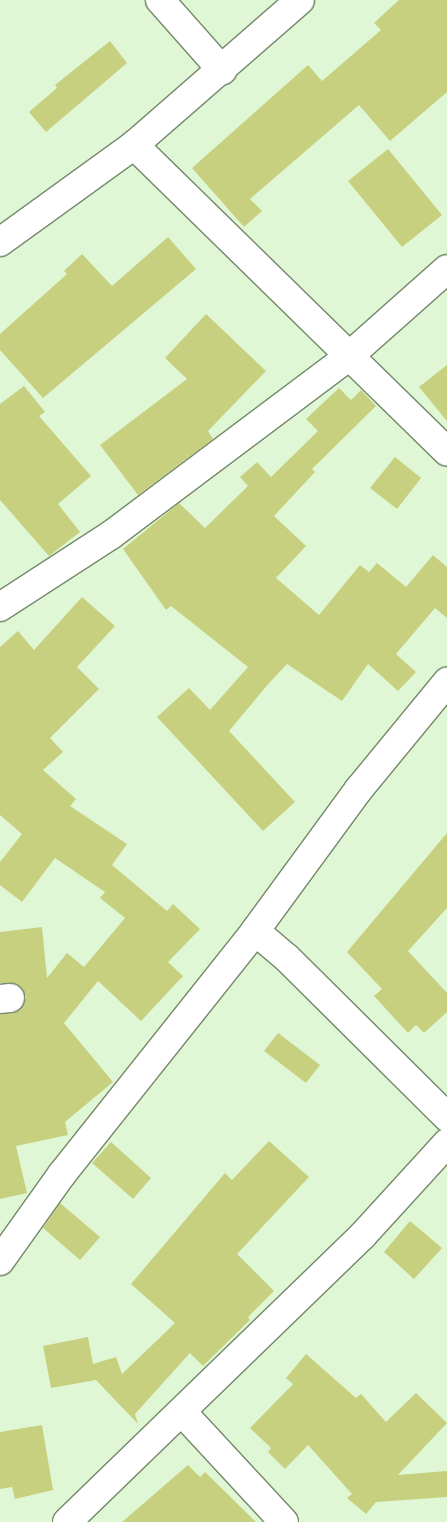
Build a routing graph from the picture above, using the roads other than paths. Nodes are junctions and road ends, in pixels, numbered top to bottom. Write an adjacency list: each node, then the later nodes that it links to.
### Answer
1 (160, 0): 3 (street)
2 (300, 0): 3 (street)
3 (222, 70): 4 (street)
4 (134, 145): 5 (street); 7 (street)
5 (0, 242)
6 (447, 268): 7 (street)
7 (348, 357): 8 (street); 9 (street)
8 (447, 451)
9 (0, 607)
10 (447, 682): 11 (street)
11 (255, 930): 12 (street); 14 (street)
12 (447, 1117)
13 (447, 1143): 15 (street)
14 (0, 1261)
15 (182, 1412): 16 (street); 17 (street)
16 (67, 1522)
17 (284, 1522)

